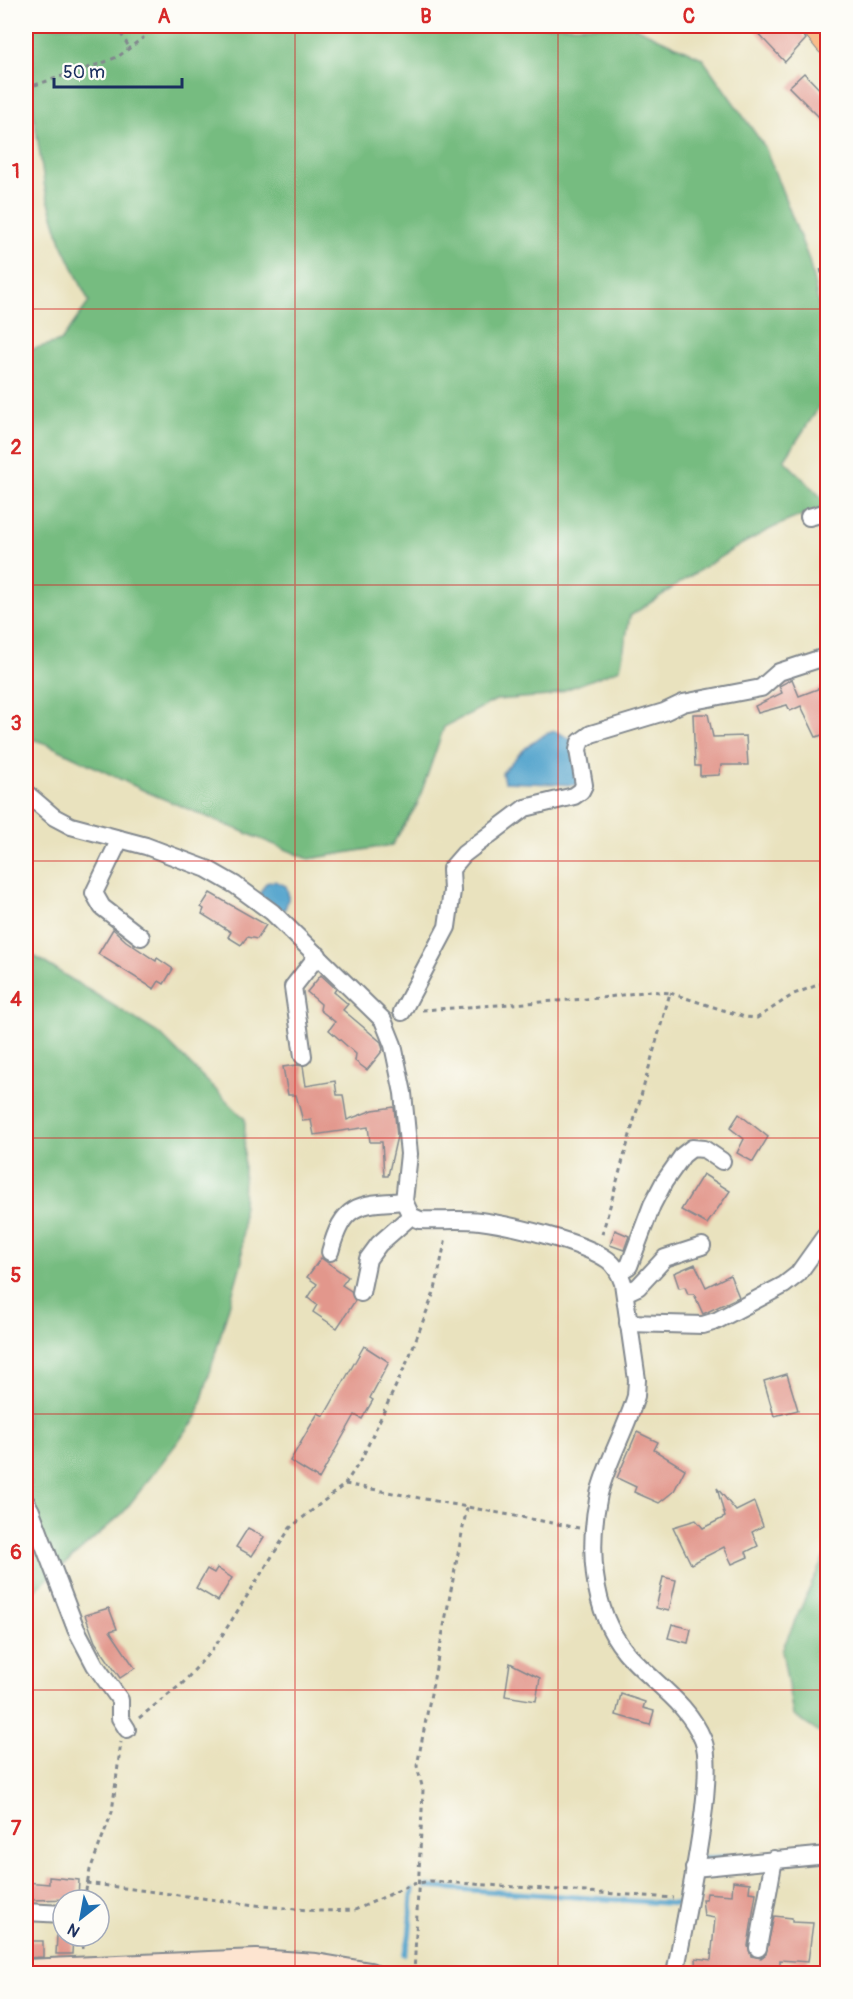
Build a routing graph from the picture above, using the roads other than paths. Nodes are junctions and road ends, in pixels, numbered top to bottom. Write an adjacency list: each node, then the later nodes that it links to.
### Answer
1 (814, 26): 2 (main road)
2 (828, 42)
3 (828, 512): 4 (street)
4 (809, 517)
5 (828, 656): 10 (street)
6 (26, 793): 7 (street)
7 (120, 839): 8 (street); 9 (street)
8 (141, 937)
9 (318, 955): 11 (street); 13 (street)
10 (402, 1012)
11 (303, 1056)
12 (722, 1161): 17 (street)
13 (407, 1209): 16 (street); 17 (street); 18 (street)
14 (828, 1232): 20 (street)
15 (702, 1246): 19 (street)
16 (330, 1252)
17 (619, 1272): 19 (street)
18 (362, 1293)
19 (625, 1293): 20 (street)
20 (628, 1323): 25 (street)
21 (26, 1502): 22 (street)
22 (127, 1729)
23 (828, 1856): 24 (street)
24 (774, 1859): 25 (street); 28 (street)
25 (694, 1868): 34 (street)
26 (26, 1912): 27 (street)
27 (51, 1913)
28 (758, 1948)
29 (297, 1968): 30 (main road); 33 (main road)
30 (194, 1969): 32 (main road)
31 (26, 1971): 32 (main road)
32 (56, 1972)
33 (370, 1974)
34 (675, 1974)

